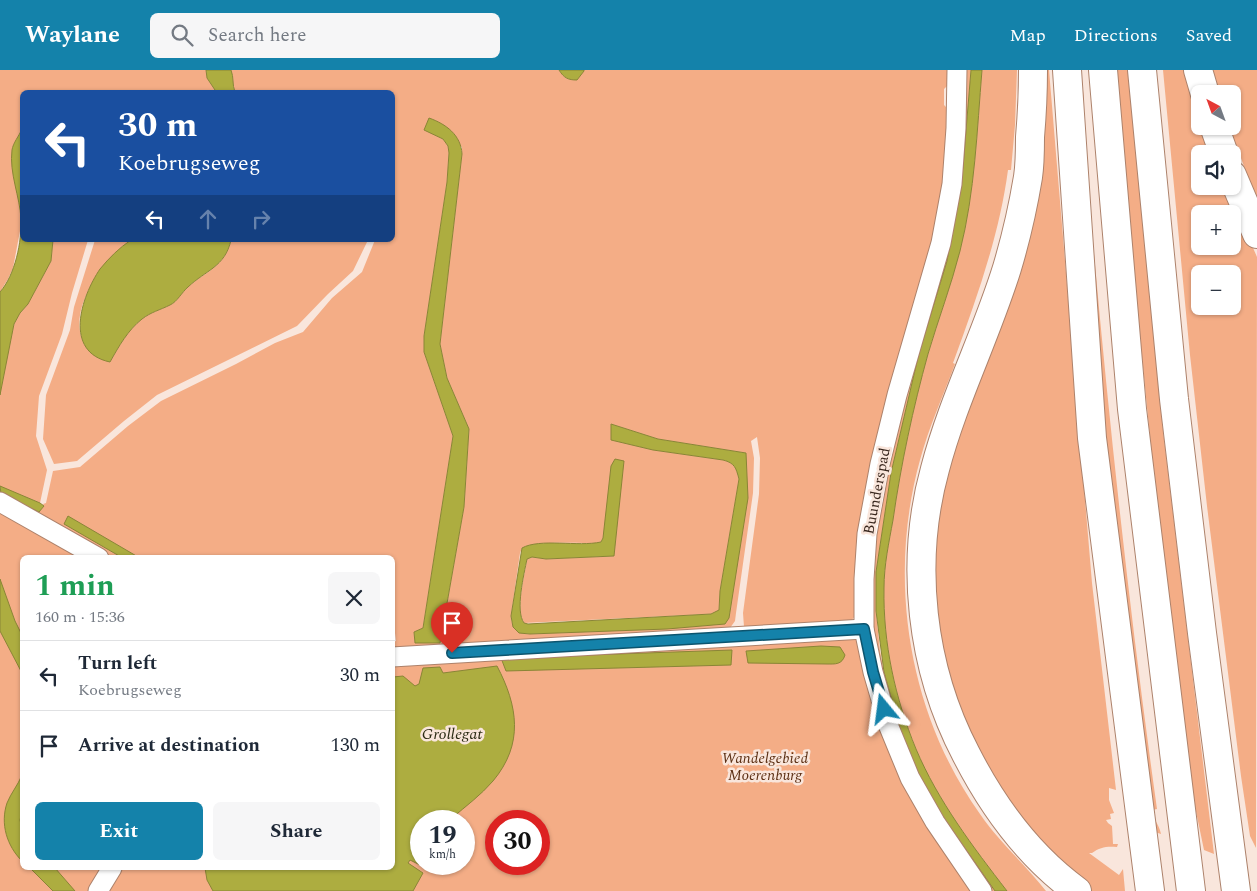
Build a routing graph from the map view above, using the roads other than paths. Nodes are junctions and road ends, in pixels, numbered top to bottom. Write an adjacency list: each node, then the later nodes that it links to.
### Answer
1 (956, 70): 12 (street, Buunderspad)
2 (1033, 70): 17 (highway)
3 (1067, 70): 18 (highway)
4 (1103, 70): 19 (highway)
5 (1142, 70): 20 (highway)
6 (1198, 70): 7 (highway)
7 (1202, 85)
8 (1241, 195): 9 (highway)
9 (1257, 234)
10 (1, 503): 11 (street)
11 (94, 555)
12 (864, 629): 13 (street); 16 (street, Buunderspad)
13 (395, 657)
14 (111, 870): 15 (street)
15 (98, 891)
16 (982, 891)
17 (1077, 891)
18 (1150, 891)
19 (1191, 891)
20 (1236, 891)

